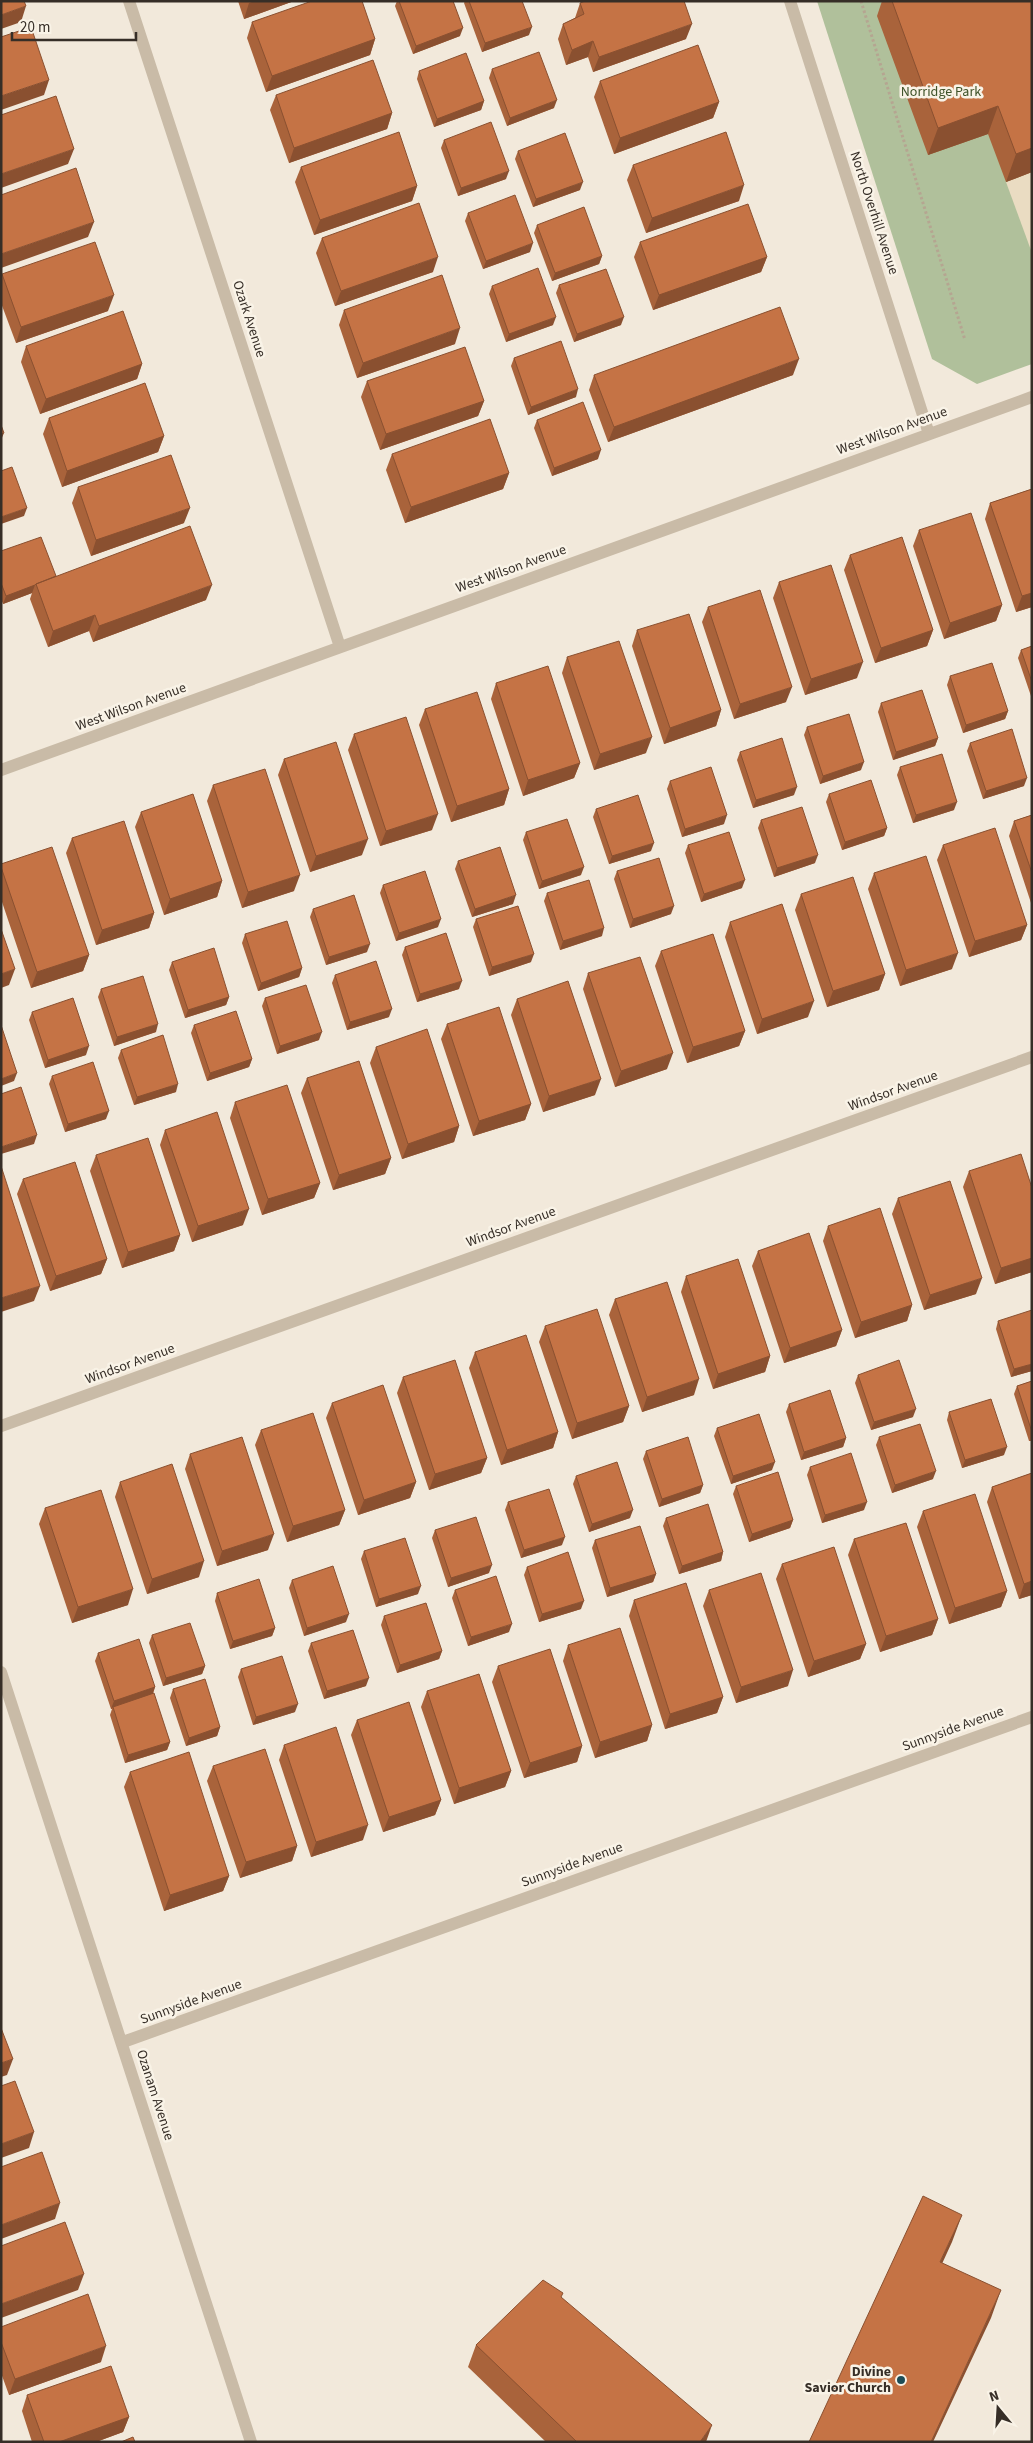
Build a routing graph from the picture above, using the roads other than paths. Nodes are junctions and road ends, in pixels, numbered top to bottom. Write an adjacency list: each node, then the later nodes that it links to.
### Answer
1 (129, 1): 5 (street, Ozark Avenue)
2 (790, 1): 4 (street, North Overhill Avenue)
3 (1032, 396): 4 (street, West Wilson Avenue)
4 (928, 434): 5 (street, West Wilson Avenue)
5 (340, 647): 6 (street, West Wilson Avenue)
6 (1, 770)
7 (1032, 1057): 8 (street, Windsor Avenue)
8 (1, 1426)
9 (1, 1672): 11 (street, Ozanam Avenue)
10 (1032, 1717): 11 (street, Sunnyside Avenue)
11 (123, 2042): 12 (street, Ozanam Avenue)
12 (251, 2442)

